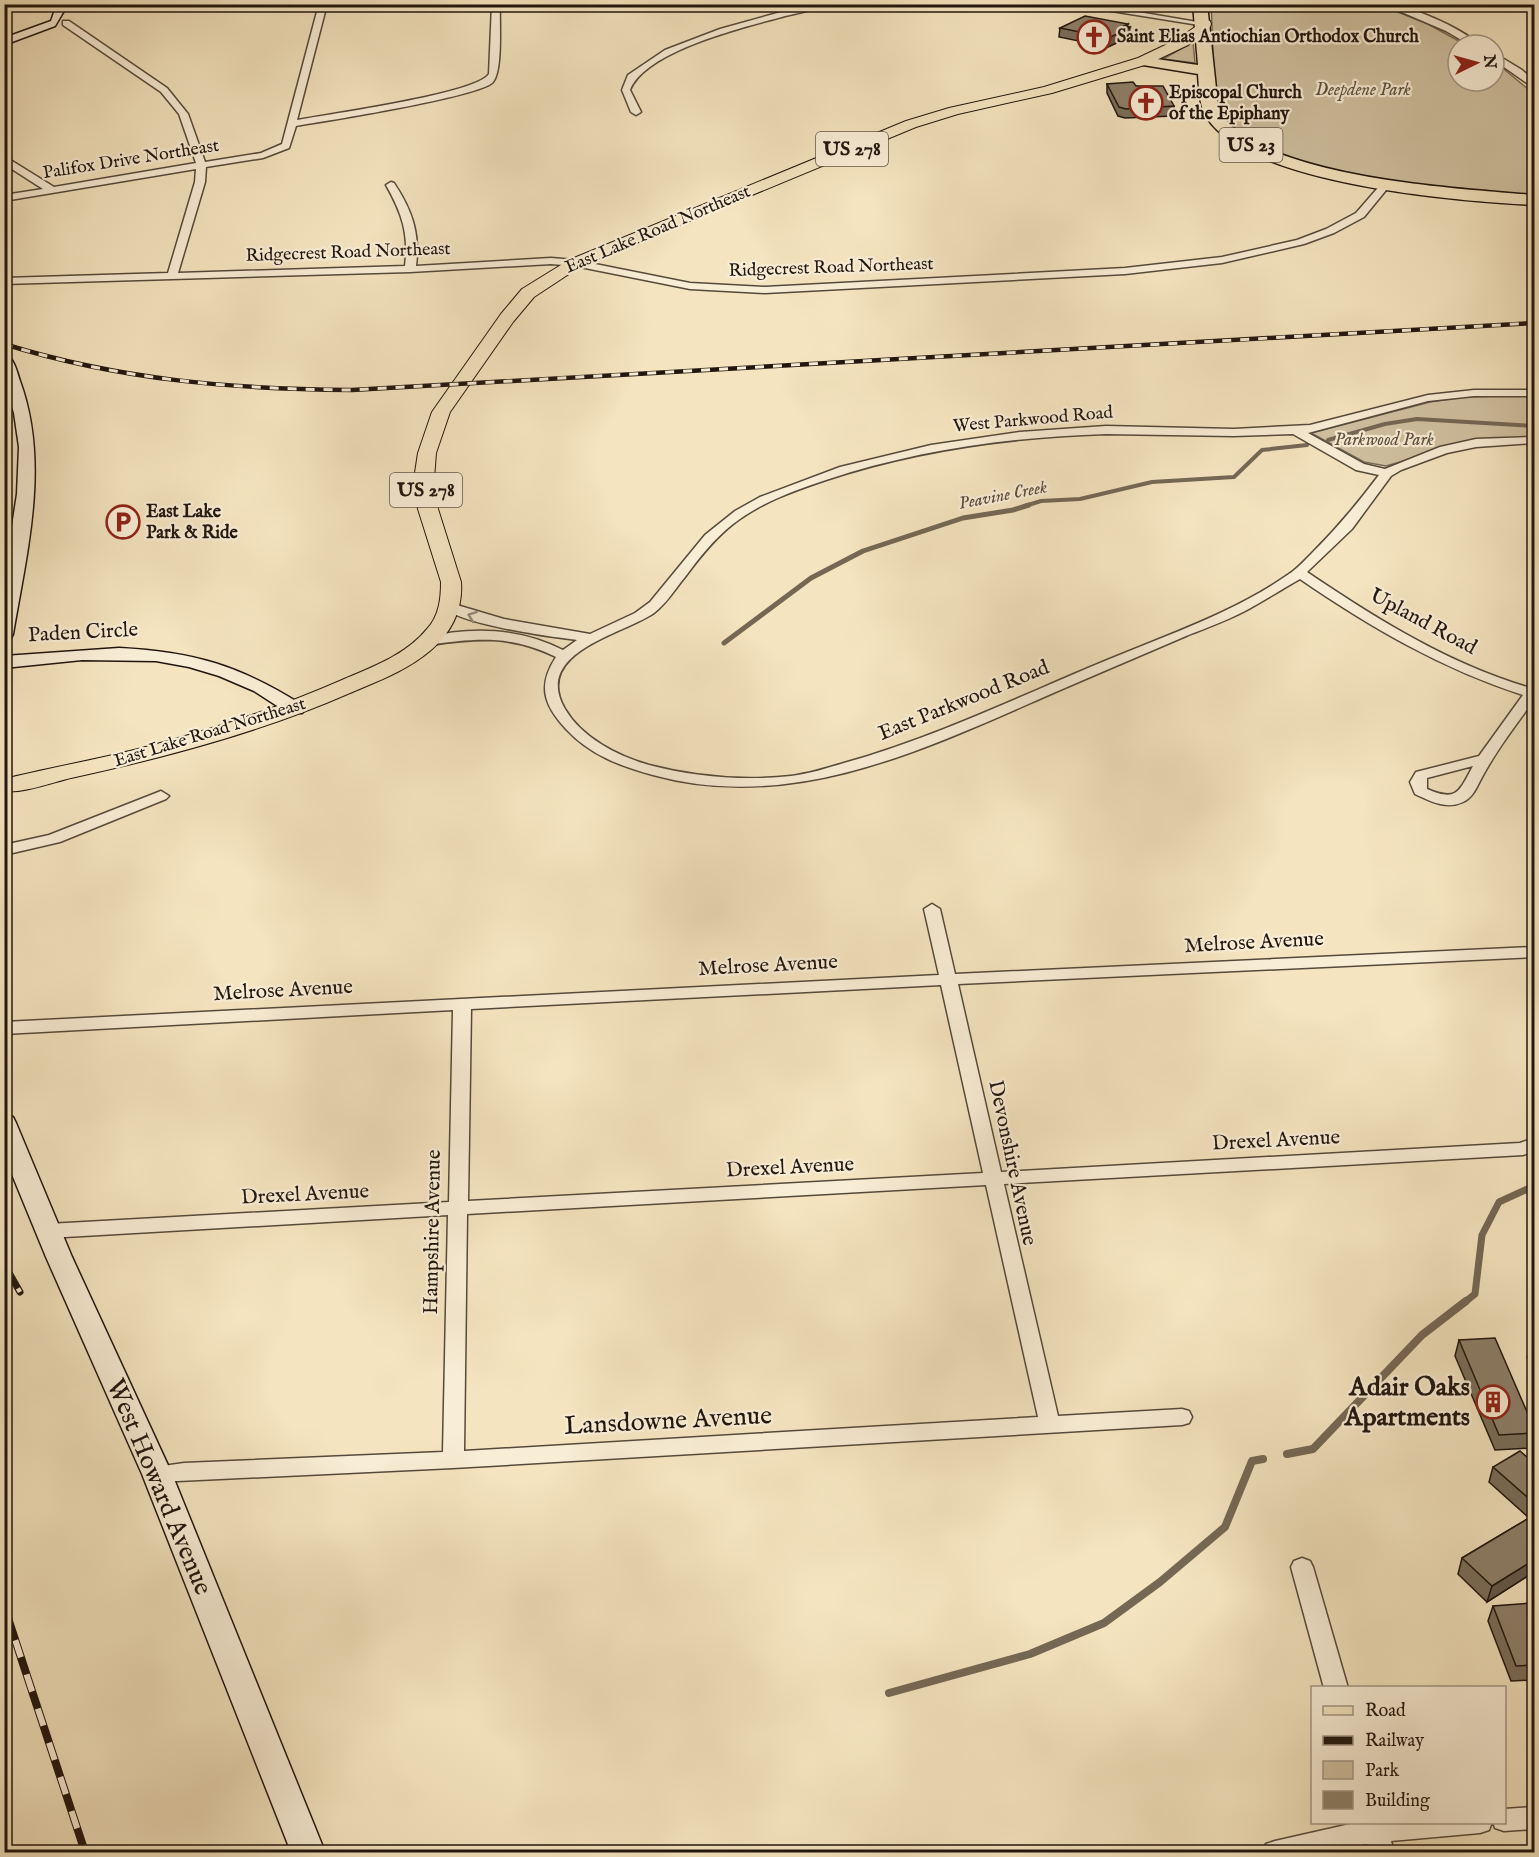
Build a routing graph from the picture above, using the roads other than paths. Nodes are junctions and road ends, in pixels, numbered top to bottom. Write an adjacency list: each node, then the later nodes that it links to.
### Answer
1 (4, 4): 2 (street)
2 (29, 4)
3 (323, 4): 18 (street)
4 (496, 4): 18 (street)
5 (821, 4): 17 (street)
6 (1072, 4): 10 (street)
7 (1200, 4): 10 (highway, US 23)
8 (1387, 4): 11 (street)
9 (56, 19): 12 (main road); 20 (street)
10 (1204, 24): 13 (main road, East Lake Road Northeast / US 278); 15 (highway, US 23)
11 (1456, 33)
12 (4, 42)
13 (1143, 61): 15 (highway); 26 (main road, East Lake Road Northeast / US 278)
14 (1506, 64): 16 (street)
15 (1206, 71): 21 (highway, US 23)
16 (1534, 85)
17 (636, 112)
18 (292, 124): 20 (street, Palifox Drive Northeast)
19 (4, 159): 23 (street)
20 (201, 165): 23 (street, Palifox Drive Northeast); 28 (street)
21 (1386, 184): 25 (highway, US 23); 26 (street, Ridgecrest Road Northeast)
22 (391, 185): 27 (street)
23 (52, 189): 24 (street, Palifox Drive Northeast)
24 (4, 198)
25 (1534, 200)
26 (575, 263): 27 (street, Ridgecrest Road Northeast); 36 (main road, East Lake Road Northeast / US 278)
27 (410, 268): 28 (street, Ridgecrest Road Northeast)
28 (172, 276): 29 (street, Ridgecrest Road Northeast)
29 (4, 281)
30 (4, 359): 37 (main road)
31 (1534, 393): 32 (street, West Parkwood Road)
32 (1295, 430): 34 (street); 38 (street, West Parkwood Road)
33 (1534, 440): 34 (street, East Parkwood Road)
34 (1387, 473): 35 (street, East Parkwood Road)
35 (1299, 573): 40 (street, East Parkwood Road); 42 (street, Upland Road)
36 (450, 608): 38 (street, West Parkwood Road, one-way to 36); 39 (main road, East Lake Road Northeast)
37 (4, 634)
38 (591, 638): 40 (street, West Parkwood Road)
39 (429, 641): 40 (street); 43 (main road, East Lake Road Northeast)
40 (565, 656)
41 (4, 662): 43 (main road, Paden Circle)
42 (1533, 693): 44 (street)
43 (295, 709): 45 (main road, East Lake Road Northeast)
44 (1484, 759)
45 (8, 785)
46 (161, 796): 47 (street)
47 (4, 850)
48 (932, 909): 50 (street, Devonshire Avenue)
49 (1534, 952): 50 (street, Melrose Avenue)
50 (949, 979): 51 (street, Melrose Avenue); 55 (street, Devonshire Avenue)
51 (462, 1004): 52 (street, Melrose Avenue); 56 (street, Hampshire Avenue)
52 (4, 1028)
53 (4, 1123): 57 (main road, West Howard Avenue)
54 (1534, 1144): 55 (street, Drexel Avenue)
55 (992, 1180): 56 (street, Drexel Avenue); 59 (street, Devonshire Avenue)
56 (458, 1210): 57 (street, Drexel Avenue); 60 (street, Hampshire Avenue)
57 (48, 1231): 61 (main road, West Howard Avenue)
58 (1182, 1418): 59 (street, Lansdowne Avenue)
59 (1050, 1426): 60 (street, Lansdowne Avenue)
60 (453, 1460): 61 (street, Lansdowne Avenue)
61 (157, 1474): 68 (main road, West Howard Avenue)
62 (1302, 1567): 63 (street)
63 (1335, 1686)
64 (1534, 1818): 65 (street)
65 (1506, 1820)
66 (1464, 1824): 67 (street)
67 (1377, 1835): 69 (street)
68 (308, 1852)
69 (1275, 1852)

